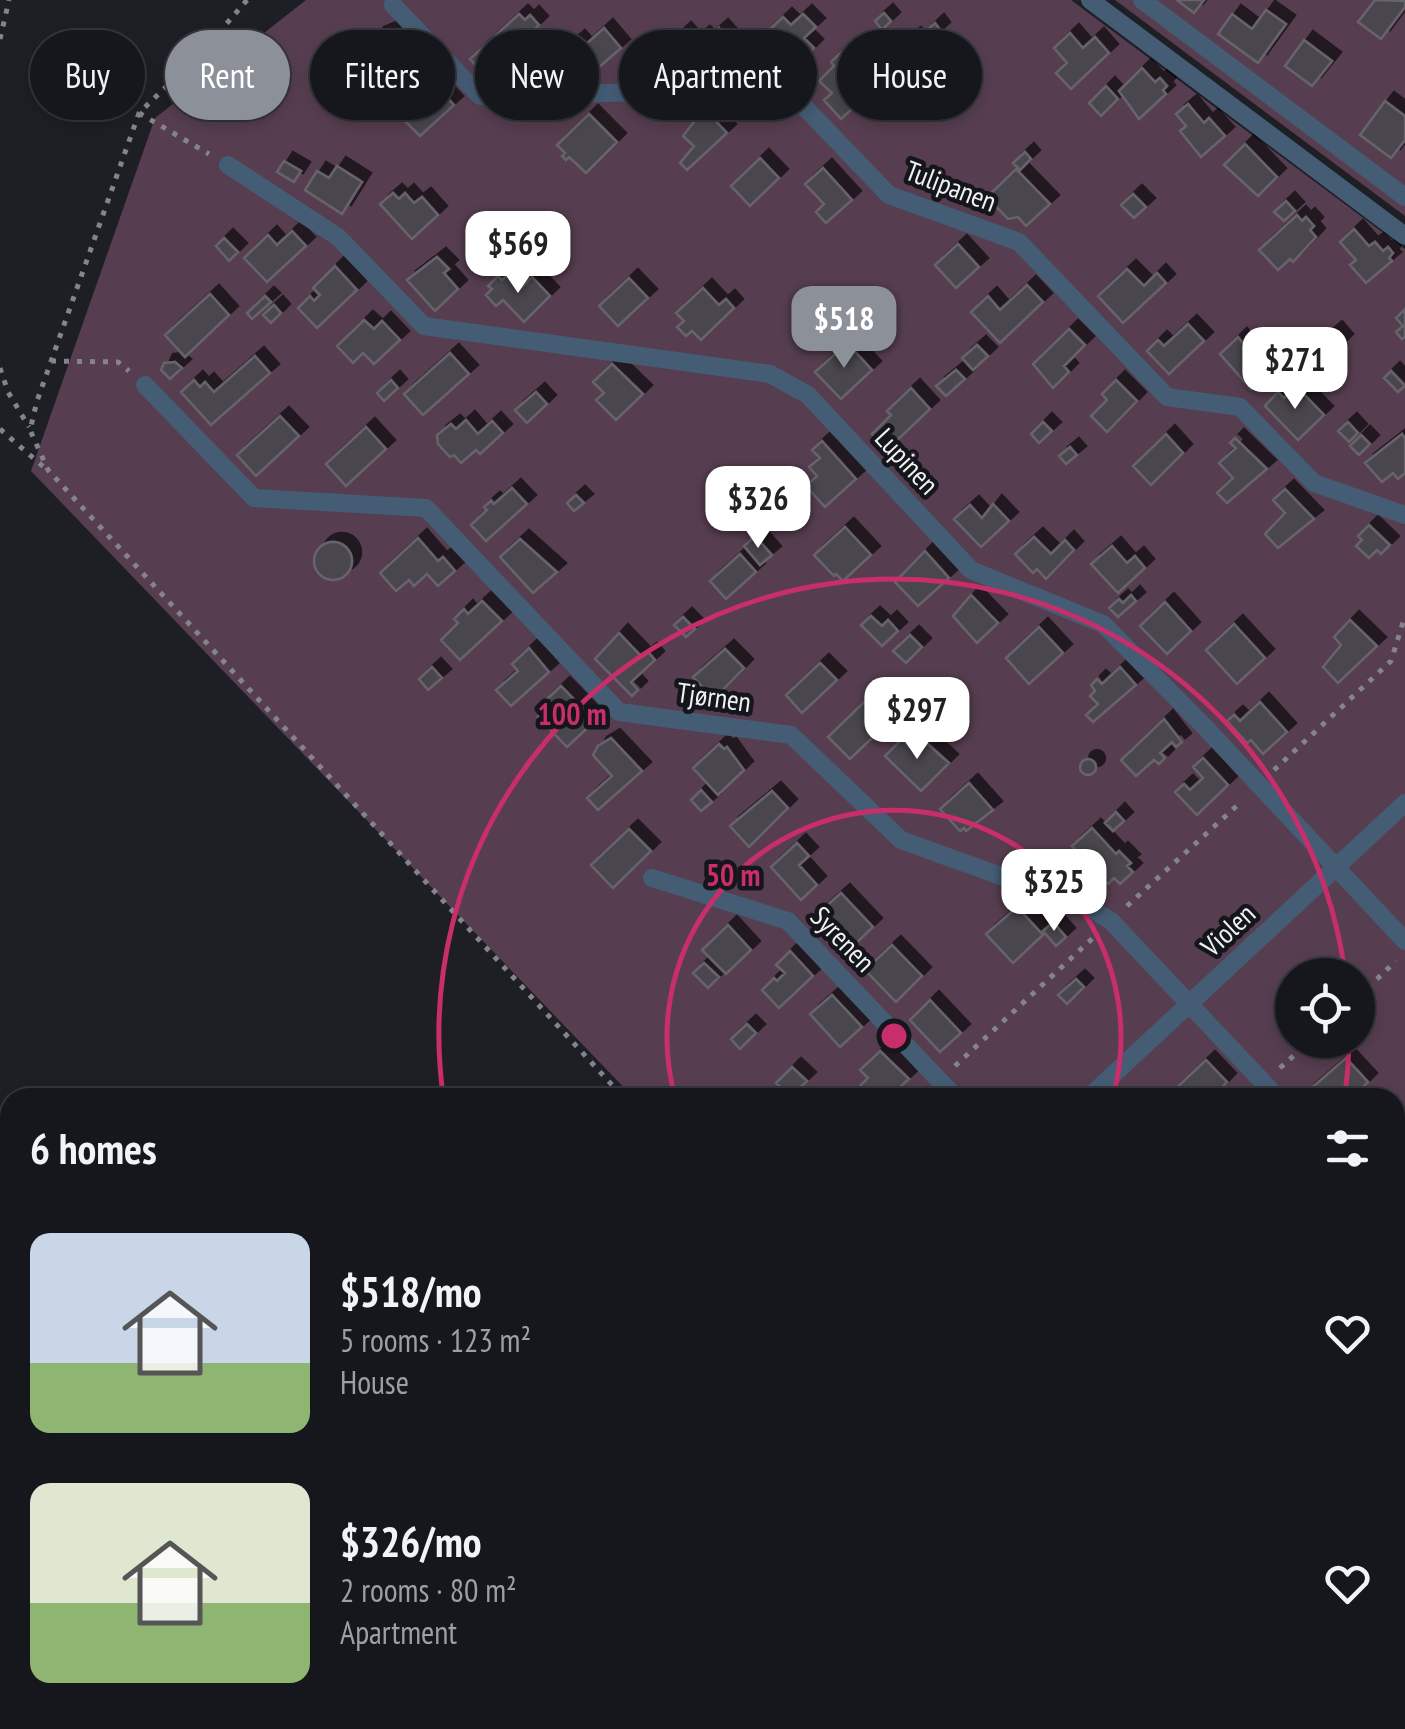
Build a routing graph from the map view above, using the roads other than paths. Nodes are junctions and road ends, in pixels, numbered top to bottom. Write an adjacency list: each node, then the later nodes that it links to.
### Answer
1 (1090, 0): 6 (lane)
2 (1142, 0): 5 (lane)
3 (393, 5): 8 (lane, Tulipanen)
4 (228, 165): 10 (lane, Lupinen)
5 (1405, 197)
6 (1405, 236)
7 (146, 384): 13 (lane, Tjørnen)
8 (1405, 515)
9 (1405, 803): 10 (lane, Violen)
10 (1336, 866): 12 (lane, Lupinen); 13 (lane, Violen)
11 (652, 878): 14 (lane, Syrenen)
12 (1405, 941)
13 (1188, 1004): 15 (lane, Violen); 16 (lane, Tjørnen)
14 (947, 1088)
15 (1099, 1088)
16 (1268, 1088)

